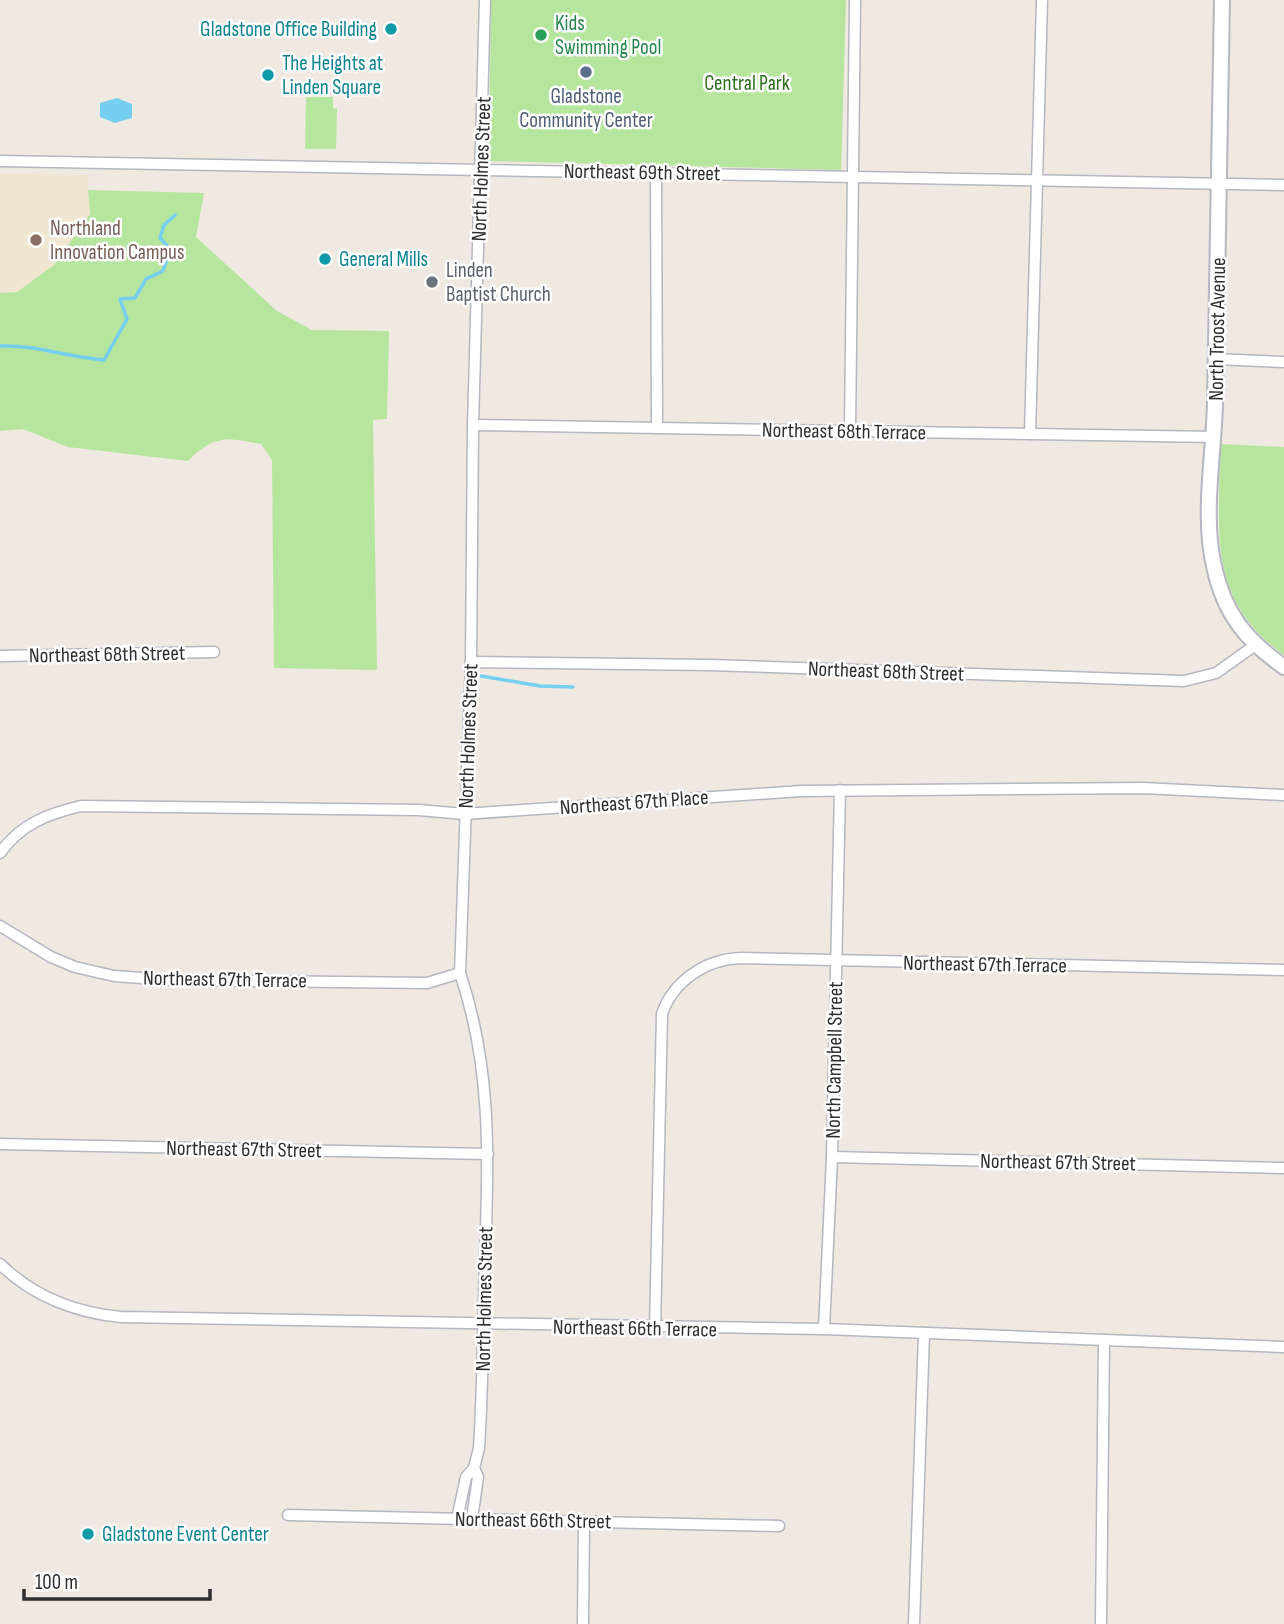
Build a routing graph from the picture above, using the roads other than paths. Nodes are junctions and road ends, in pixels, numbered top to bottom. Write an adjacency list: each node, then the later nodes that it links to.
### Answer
1 (485, 0): 6 (street, North Holmes Street)
2 (855, 0): 8 (street)
3 (1042, 0): 9 (street)
4 (1222, 0): 10 (street, North Troost Avenue)
5 (0, 160): 6 (street, Northeast 69th Street)
6 (481, 170): 7 (street, Northeast 69th Street); 14 (street, North Holmes Street)
7 (656, 172): 8 (street, Northeast 69th Street); 15 (street)
8 (851, 177): 9 (street, Northeast 69th Street); 16 (street)
9 (1037, 180): 10 (street, Northeast 69th Street); 17 (street)
10 (1219, 185): 11 (street, Northeast 69th Street); 12 (street, North Troost Avenue)
11 (1284, 185)
12 (1216, 359): 13 (street); 18 (street, North Troost Avenue)
13 (1284, 362)
14 (472, 425): 15 (street, Northeast 68th Terrace); 22 (street, North Holmes Street)
15 (657, 428): 16 (street, Northeast 68th Terrace)
16 (850, 431): 17 (street, Northeast 68th Terrace)
17 (1030, 434): 18 (street, Northeast 68th Terrace)
18 (1215, 437): 19 (street, North Troost Avenue)
19 (1254, 646): 22 (street, Northeast 68th Street); 23 (street)
20 (214, 652): 21 (street, Northeast 68th Street)
21 (0, 656)
22 (471, 662): 26 (street, North Holmes Street)
23 (1284, 667)
24 (840, 790): 25 (street, Northeast 67th Place); 26 (street, Northeast 67th Place); 29 (street, North Campbell Street)
25 (1284, 795)
26 (464, 814): 27 (street, Northeast 67th Place); 31 (street, North Holmes Street)
27 (0, 853)
28 (0, 926): 31 (street, Northeast 67th Terrace)
29 (837, 960): 30 (street, Northeast 67th Terrace); 34 (street, North Campbell Street); 38 (street, Northeast 67th Terrace)
30 (1284, 970)
31 (460, 973): 33 (street, North Holmes Street)
32 (0, 1144): 33 (street, Northeast 67th Street)
33 (488, 1154): 37 (street, North Holmes Street)
34 (832, 1157): 35 (street, Northeast 67th Street); 39 (street, North Campbell Street)
35 (1284, 1168)
36 (0, 1264): 37 (street, Northeast 66th Terrace)
37 (483, 1324): 38 (street, Northeast 66th Terrace); 43 (street, North Holmes Street)
38 (655, 1329): 39 (street, Northeast 66th Terrace)
39 (824, 1329): 40 (street, Northeast 66th Terrace)
40 (924, 1333): 41 (street, Northeast 66th Terrace); 50 (street)
41 (1104, 1340): 42 (street, Northeast 66th Terrace); 51 (street)
42 (1284, 1346)
43 (474, 1468): 45 (street, North Holmes Street); 46 (street, North Holmes Street)
44 (288, 1515): 45 (street, Northeast 66th Street)
45 (457, 1518): 46 (street, Northeast 66th Street)
46 (472, 1519): 47 (street, Northeast 66th Street)
47 (584, 1521): 48 (street, Northeast 66th Street); 49 (street)
48 (779, 1526)
49 (583, 1624)
50 (914, 1624)
51 (1101, 1624)

